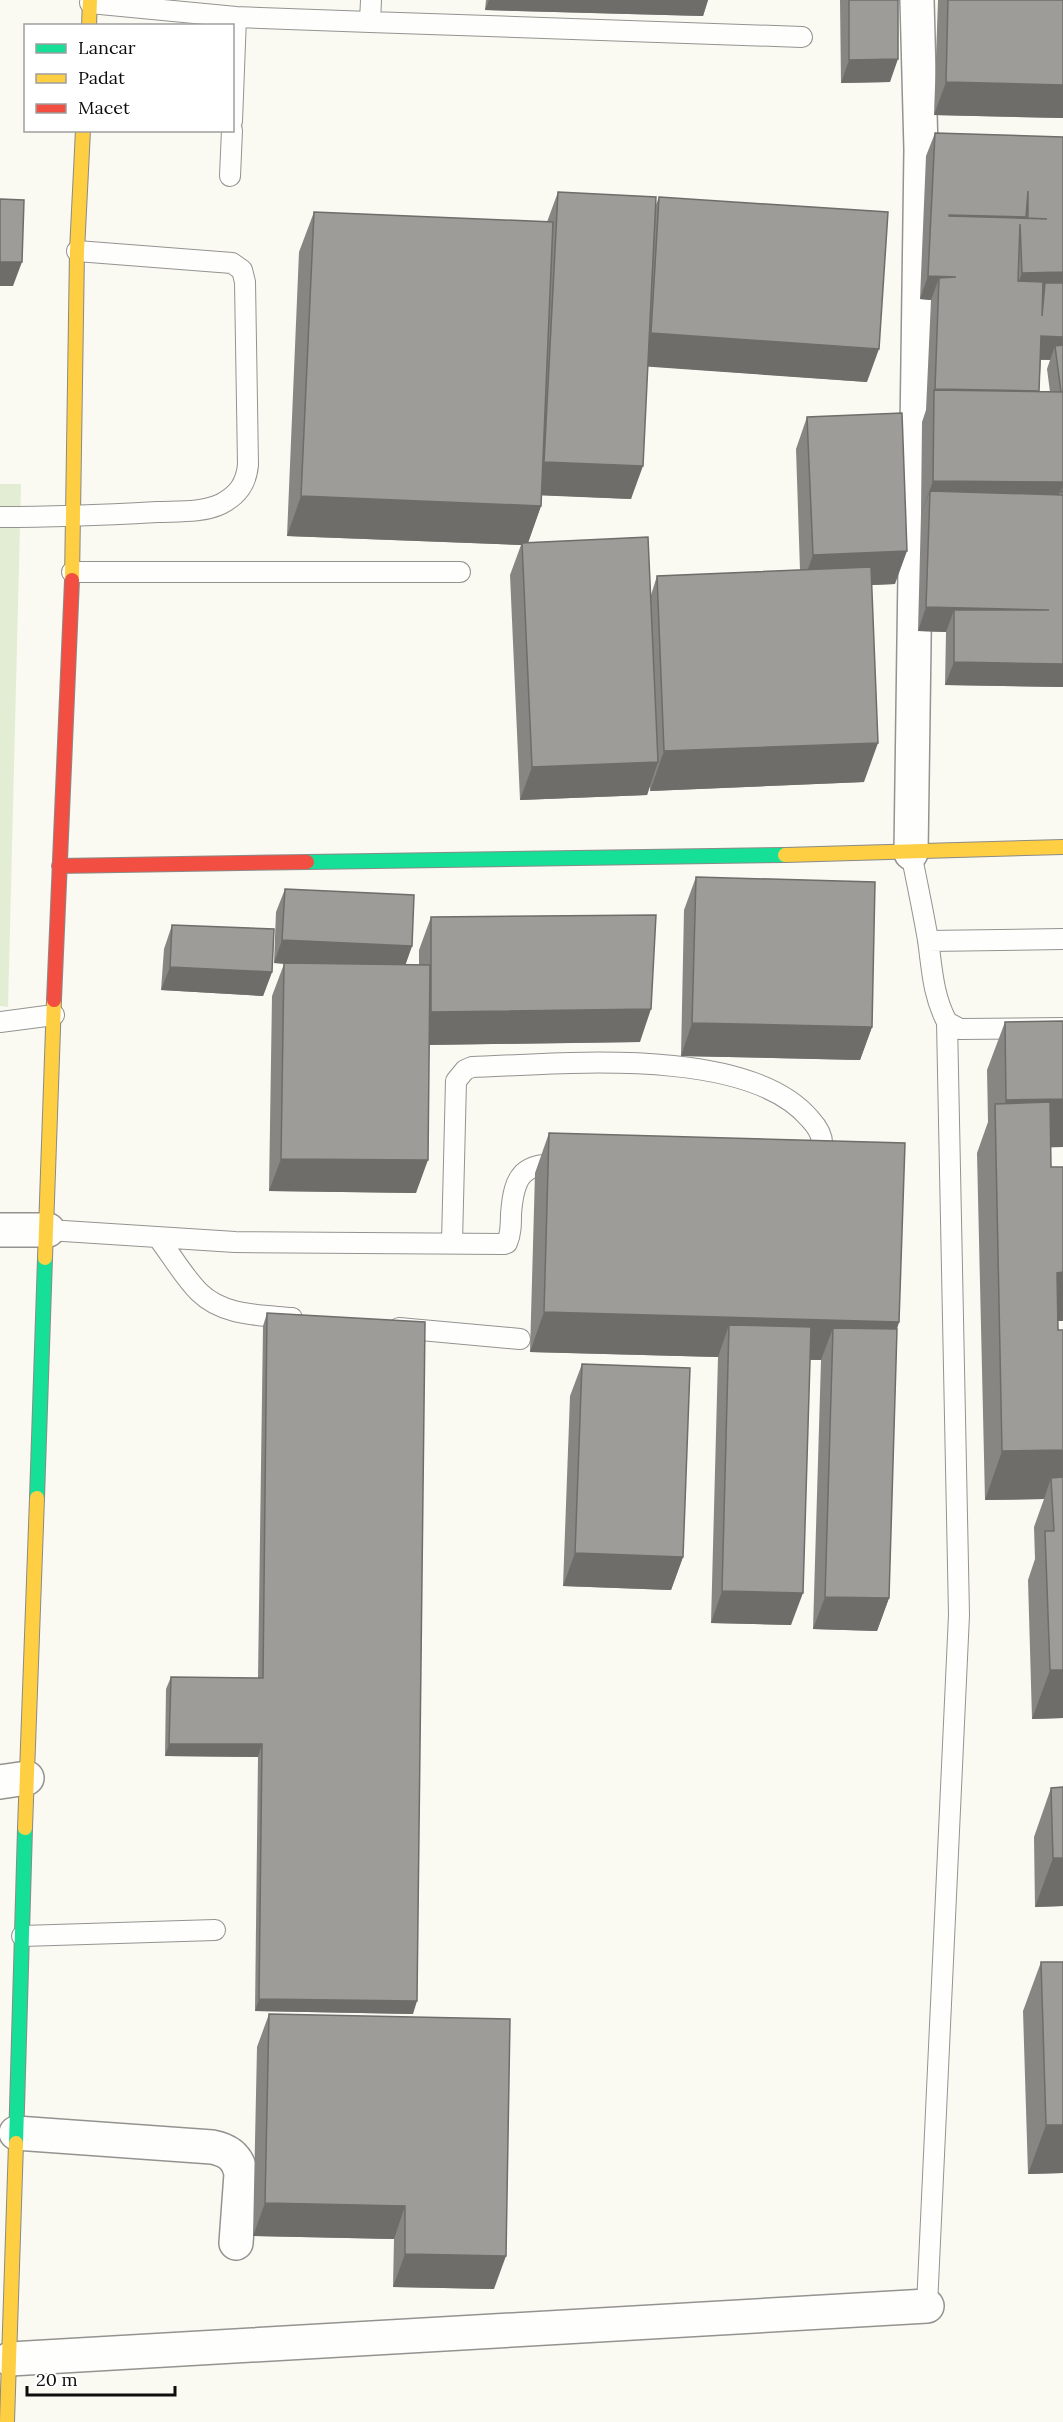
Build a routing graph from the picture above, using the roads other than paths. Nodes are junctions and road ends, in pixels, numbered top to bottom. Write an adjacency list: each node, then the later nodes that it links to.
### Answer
1 (371, 0): 5 (lane)
2 (917, 0): 18 (street)
3 (90, 2): 4 (lane); 6 (main road)
4 (236, 17): 5 (lane); 8 (lane)
5 (370, 22): 7 (lane)
6 (88, 24)
7 (802, 37)
8 (234, 69)
9 (83, 132): 12 (main road)
10 (232, 132): 11 (lane)
11 (230, 176)
12 (77, 251): 13 (main road); 13 (lane)
13 (71, 517): 14 (lane); 15 (main road)
14 (0, 518)
15 (72, 572): 16 (lane); 19 (main road)
16 (460, 572)
17 (1063, 847): 18 (main road)
18 (911, 853): 19 (main road); 21 (lane)
19 (59, 866): 22 (main road)
20 (1063, 939): 21 (lane)
21 (928, 941): 24 (lane)
22 (54, 1015): 23 (lane); 29 (main road)
23 (0, 1022)
24 (947, 1022): 25 (lane); 40 (lane)
25 (1063, 1028)
26 (577, 1165): 31 (lane)
27 (796, 1169): 31 (lane)
28 (0, 1230): 29 (street)
29 (48, 1230): 30 (lane); 35 (main road)
30 (159, 1239): 31 (lane); 32 (lane)
31 (452, 1242)
32 (312, 1320)
33 (381, 1326): 34 (lane)
34 (520, 1339)
35 (13, 1780): 37 (main road)
36 (215, 1930): 37 (lane)
37 (22, 1936): 38 (main road)
38 (16, 2133): 39 (street); 41 (main road)
39 (236, 2243)
40 (927, 2306): 41 (street)
41 (10, 2359): 42 (main road)
42 (7, 2422)

